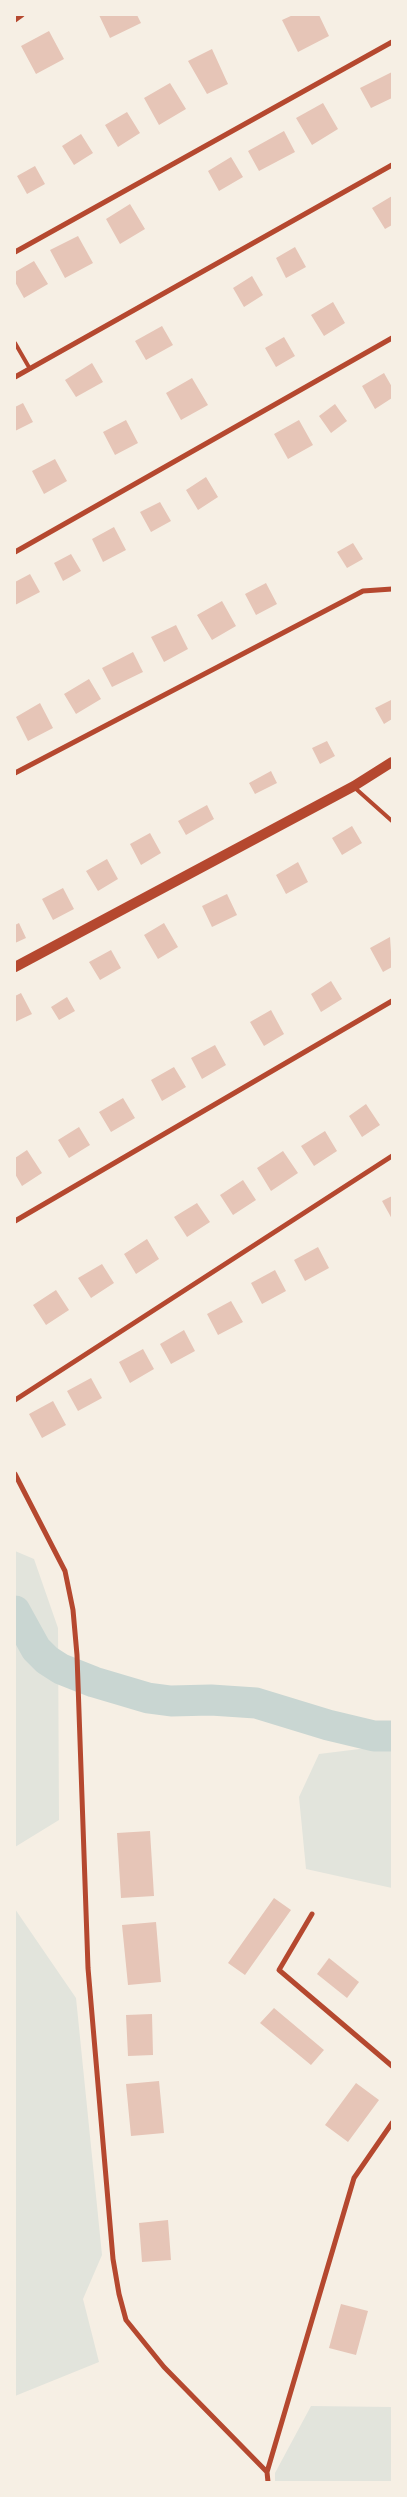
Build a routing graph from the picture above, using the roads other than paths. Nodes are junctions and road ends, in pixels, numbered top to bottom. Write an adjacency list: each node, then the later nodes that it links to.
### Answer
1 (22, 15): 2 (street)
2 (15, 20)
3 (392, 42): 5 (street)
4 (392, 165): 8 (street)
5 (15, 252)
6 (392, 338): 10 (street)
7 (15, 342): 8 (lane)
8 (30, 369): 9 (street)
9 (15, 377)
10 (15, 552)
11 (392, 589): 13 (street)
12 (392, 762): 14 (main road)
13 (15, 773)
14 (354, 786): 15 (lane); 16 (main road)
15 (392, 821)
16 (15, 967)
17 (392, 1001): 19 (street)
18 (392, 1156): 20 (street)
19 (15, 1220)
20 (15, 1400)
21 (15, 1474): 25 (street)
22 (312, 1914): 23 (street)
23 (392, 2066)
24 (392, 2123): 25 (street)
25 (267, 2472): 26 (street)
26 (268, 2482)

